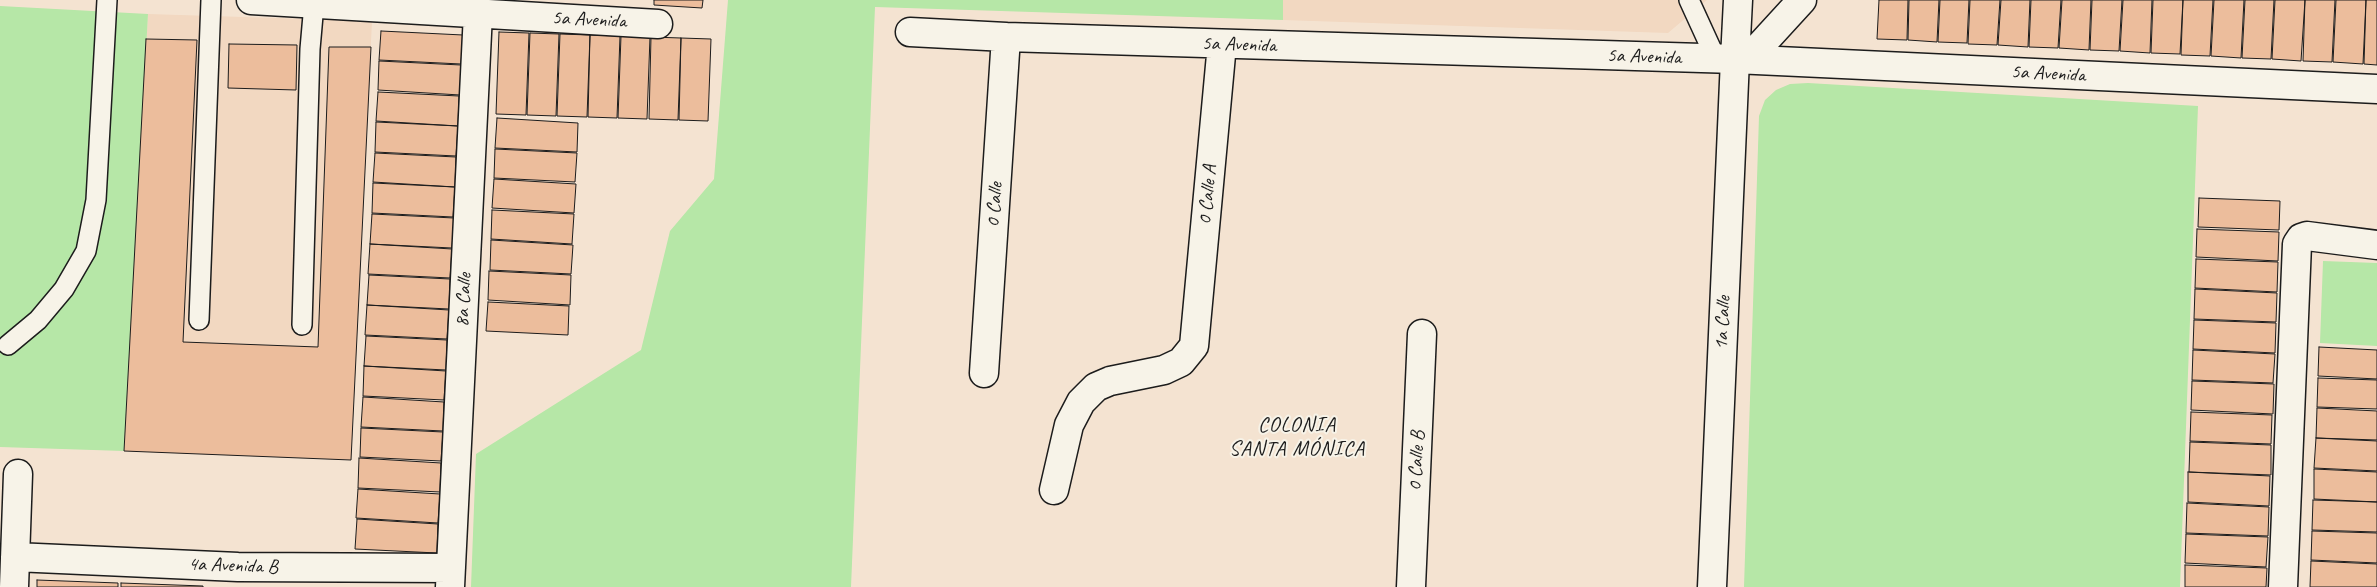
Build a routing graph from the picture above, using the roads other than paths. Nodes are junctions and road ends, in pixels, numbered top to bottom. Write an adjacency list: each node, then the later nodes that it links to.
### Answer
1 (107, 0): 19 (lane)
2 (211, 0): 16 (lane)
3 (251, 0): 7 (street, 5a Avenida)
4 (1690, 0): 13 (lane)
5 (1738, 0): 13 (street, 1a Calle)
6 (1802, 0): 13 (street)
7 (314, 4): 8 (street, 5a Avenida); 17 (lane)
8 (479, 7): 9 (street, 5a Avenida); 25 (street, 8a Calle)
9 (658, 24)
10 (910, 32): 11 (street, 5a Avenida)
11 (1006, 37): 12 (street, 5a Avenida); 20 (street, 0 Calle)
12 (1222, 44): 13 (street, 5a Avenida); 22 (street, 0 Calle A)
13 (1733, 59): 14 (street, 5a Avenida); 28 (street, 1a Calle)
14 (2377, 90)
15 (2377, 245): 29 (street)
16 (199, 320)
17 (302, 325)
18 (1422, 334): 27 (street, 0 Calle B)
19 (8, 345)
20 (984, 373)
21 (18, 474): 23 (street)
22 (1054, 490)
23 (15, 556): 24 (street, 4a Avenida B); 26 (street)
24 (238, 577): 25 (street, 4a Avenida B)
25 (450, 578)
26 (14, 587)
27 (1411, 587)
28 (1712, 587)
29 (2283, 587)

